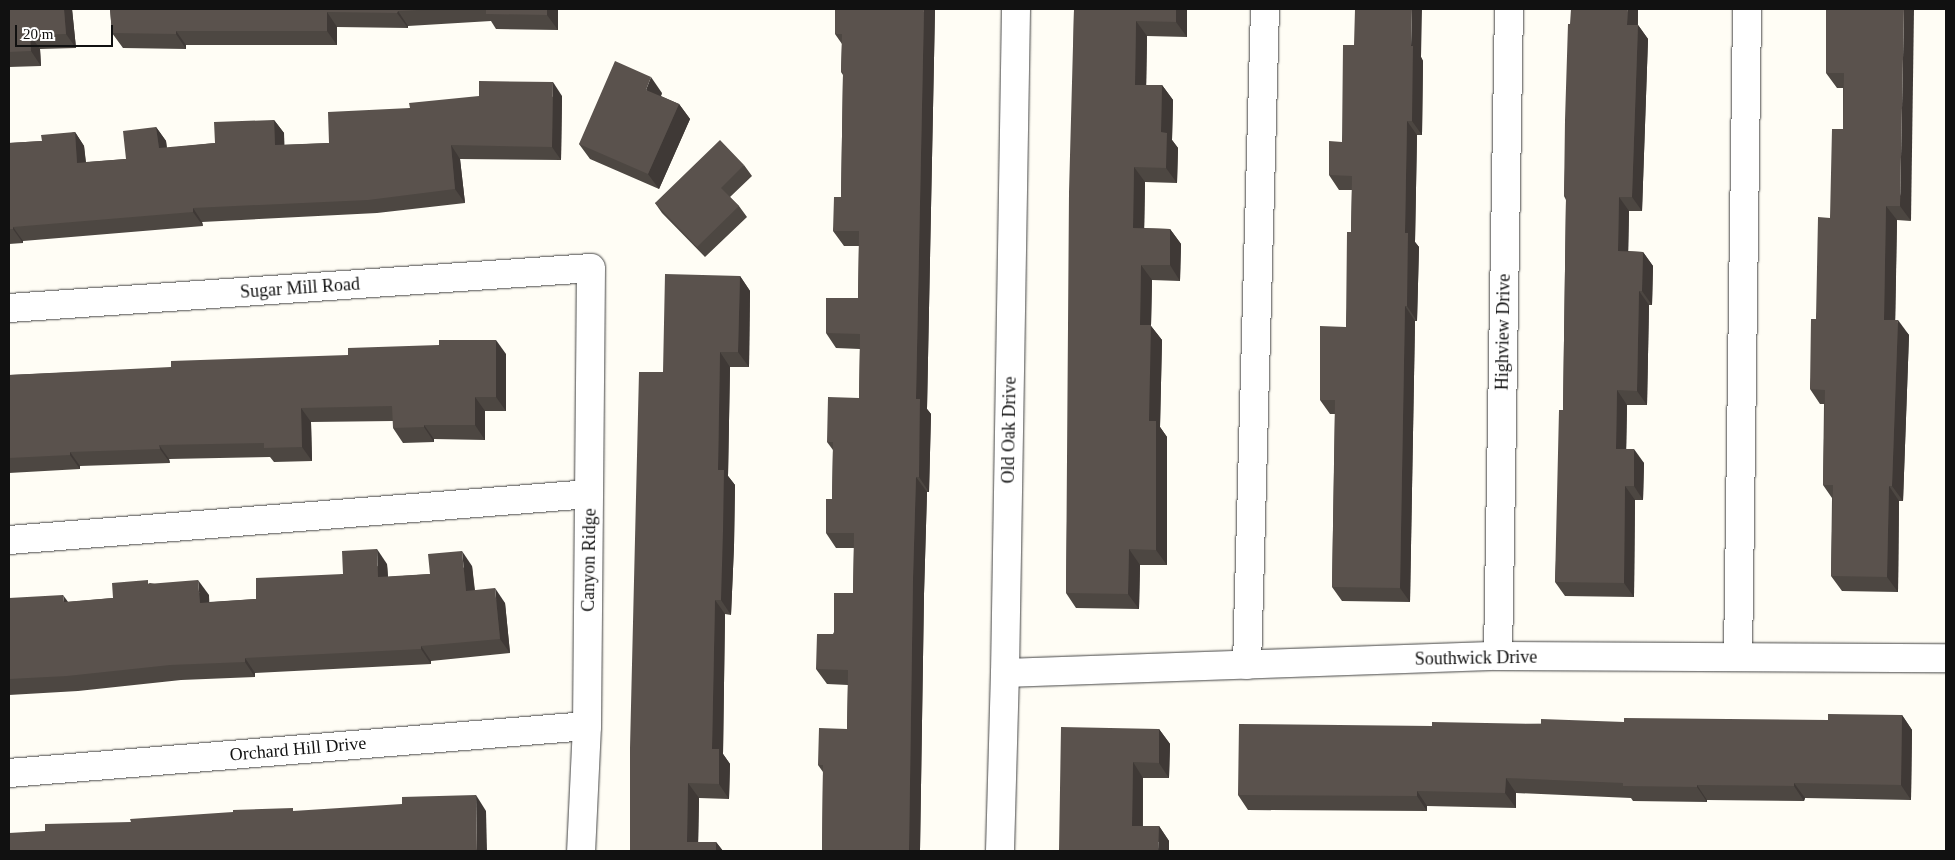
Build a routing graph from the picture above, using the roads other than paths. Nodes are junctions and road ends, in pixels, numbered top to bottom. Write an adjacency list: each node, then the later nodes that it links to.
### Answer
1 (1016, 9): 13 (street, Old Oak Drive)
2 (1265, 9): 12 (street)
3 (1509, 9): 9 (street, Highview Drive)
4 (1747, 9): 10 (street)
5 (591, 268): 6 (street, Sugar Mill Road); 7 (street, Canyon Ridge)
6 (9, 308)
7 (589, 494): 8 (street); 14 (street, Canyon Ridge)
8 (9, 540)
9 (1498, 656): 10 (street, Southwick Drive); 12 (street, Southwick Drive)
10 (1738, 657): 11 (street, Southwick Drive)
11 (1946, 658)
12 (1247, 665): 13 (street, Southwick Drive)
13 (1006, 673): 17 (street, Old Oak Drive)
14 (587, 726): 15 (street, Orchard Hill Drive); 16 (street, Canyon Ridge)
15 (9, 773)
16 (582, 851)
17 (1000, 851)

